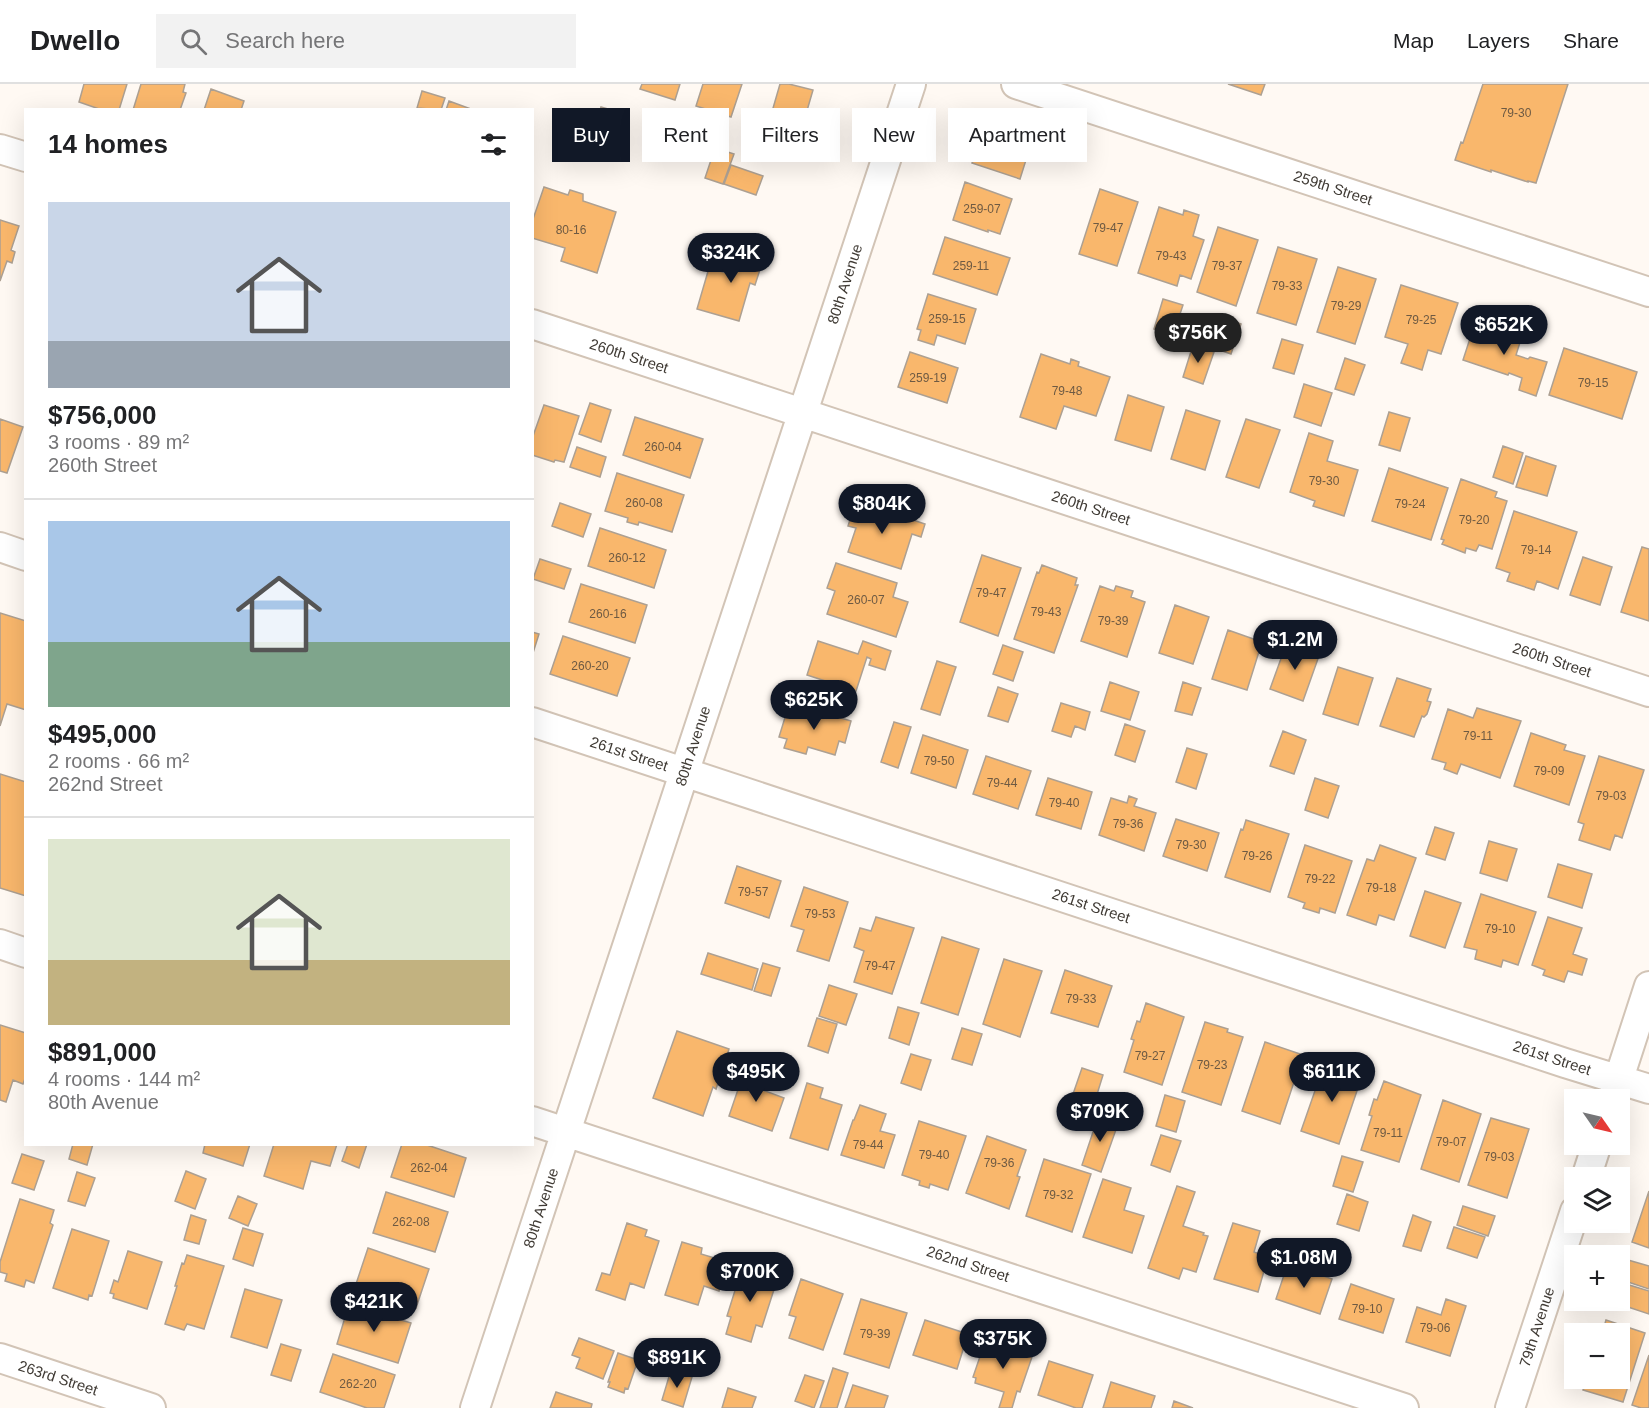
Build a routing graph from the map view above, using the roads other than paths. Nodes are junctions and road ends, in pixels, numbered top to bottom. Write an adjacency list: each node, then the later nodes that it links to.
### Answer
1 (911, 84): 7 (street, 80th Avenue)
2 (1016, 84): 5 (street, 259th Street)
3 (0, 148): 4 (street)
4 (24, 156)
5 (1649, 292)
6 (534, 325): 7 (street, 260th Street)
7 (802, 413): 10 (street, 260th Street); 12 (street, 80th Avenue)
8 (0, 547): 9 (street)
9 (24, 555)
10 (1649, 692)
11 (534, 723): 12 (street, 261st Street)
12 (685, 772): 16 (street, 261st Street); 21 (street, 80th Avenue)
13 (0, 944): 14 (street)
14 (24, 952)
15 (1649, 986): 17 (street)
16 (1612, 1089)
17 (1615, 1089)
18 (1649, 1089): 19 (street, 261st Street)
19 (1630, 1090)
20 (534, 1122): 21 (street, 262nd Street)
21 (566, 1132): 25 (street, 80th Avenue); 26 (street, 262nd Street)
22 (1568, 1233): 27 (street, 79th Avenue)
23 (0, 1358): 24 (street, 263rd Street)
24 (151, 1408)
25 (475, 1408)
26 (1404, 1408)
27 (1510, 1408)

